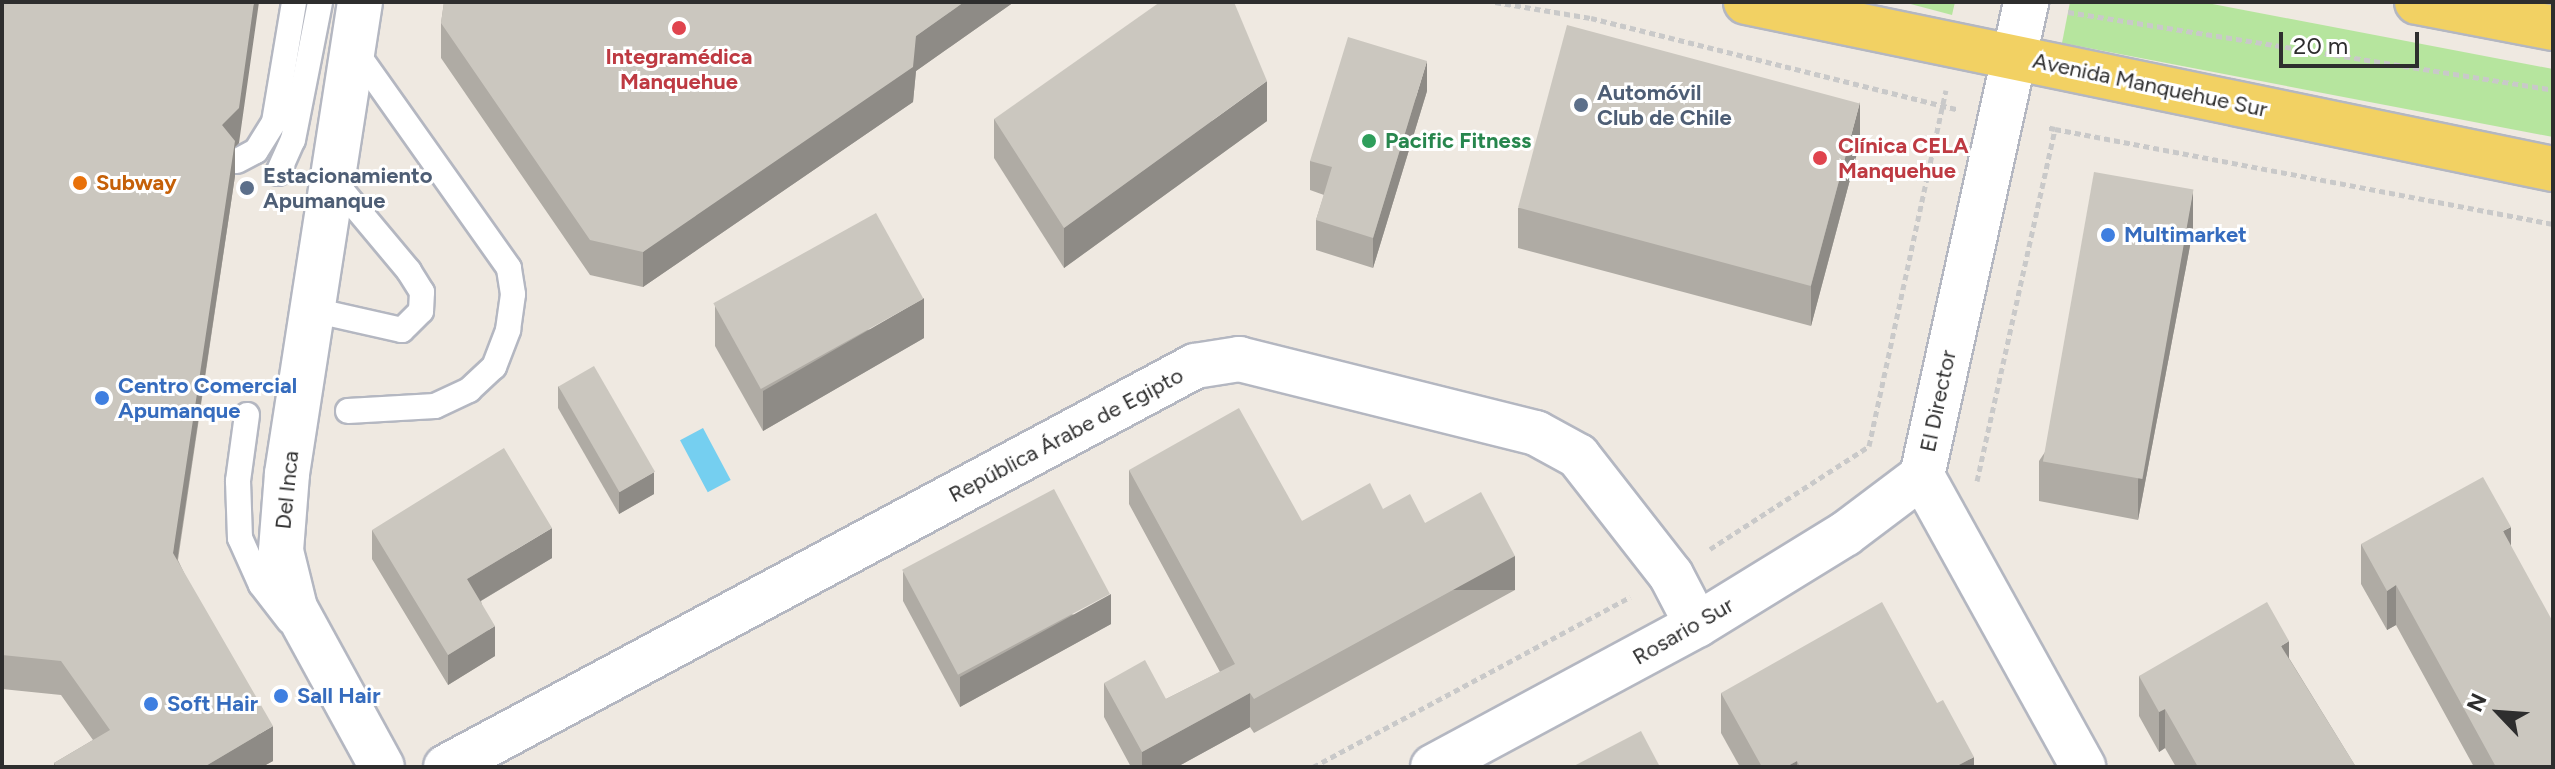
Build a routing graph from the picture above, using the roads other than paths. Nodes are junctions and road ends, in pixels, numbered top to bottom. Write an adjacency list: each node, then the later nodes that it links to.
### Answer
1 (294, 2): 10 (lane)
2 (320, 2): 12 (lane)
3 (360, 2): 8 (street, Del Inca)
4 (1746, 2): 9 (main road, Avenida Manquehue Sur)
5 (2417, 2): 7 (main road)
6 (2026, 3): 9 (street, El Director)
7 (2553, 28)
8 (353, 48): 13 (street, Del Inca); 15 (lane)
9 (2014, 57): 11 (main road, Avenida Manquehue Sur); 17 (street, El Director)
10 (237, 161)
11 (2553, 169)
12 (278, 173)
13 (333, 180): 14 (street, Del Inca); 14 (lane)
14 (313, 310): 19 (street, Del Inca)
15 (348, 411)
16 (247, 415): 19 (lane)
17 (1922, 476): 18 (street, Rosario Sur); 23 (street, El Director)
18 (1697, 625): 21 (street, República Árabe de Egipto); 22 (street, Rosario Sur)
19 (339, 696): 20 (street, Del Inca)
20 (382, 767)
21 (446, 767)
22 (1433, 767)
23 (2083, 767)

